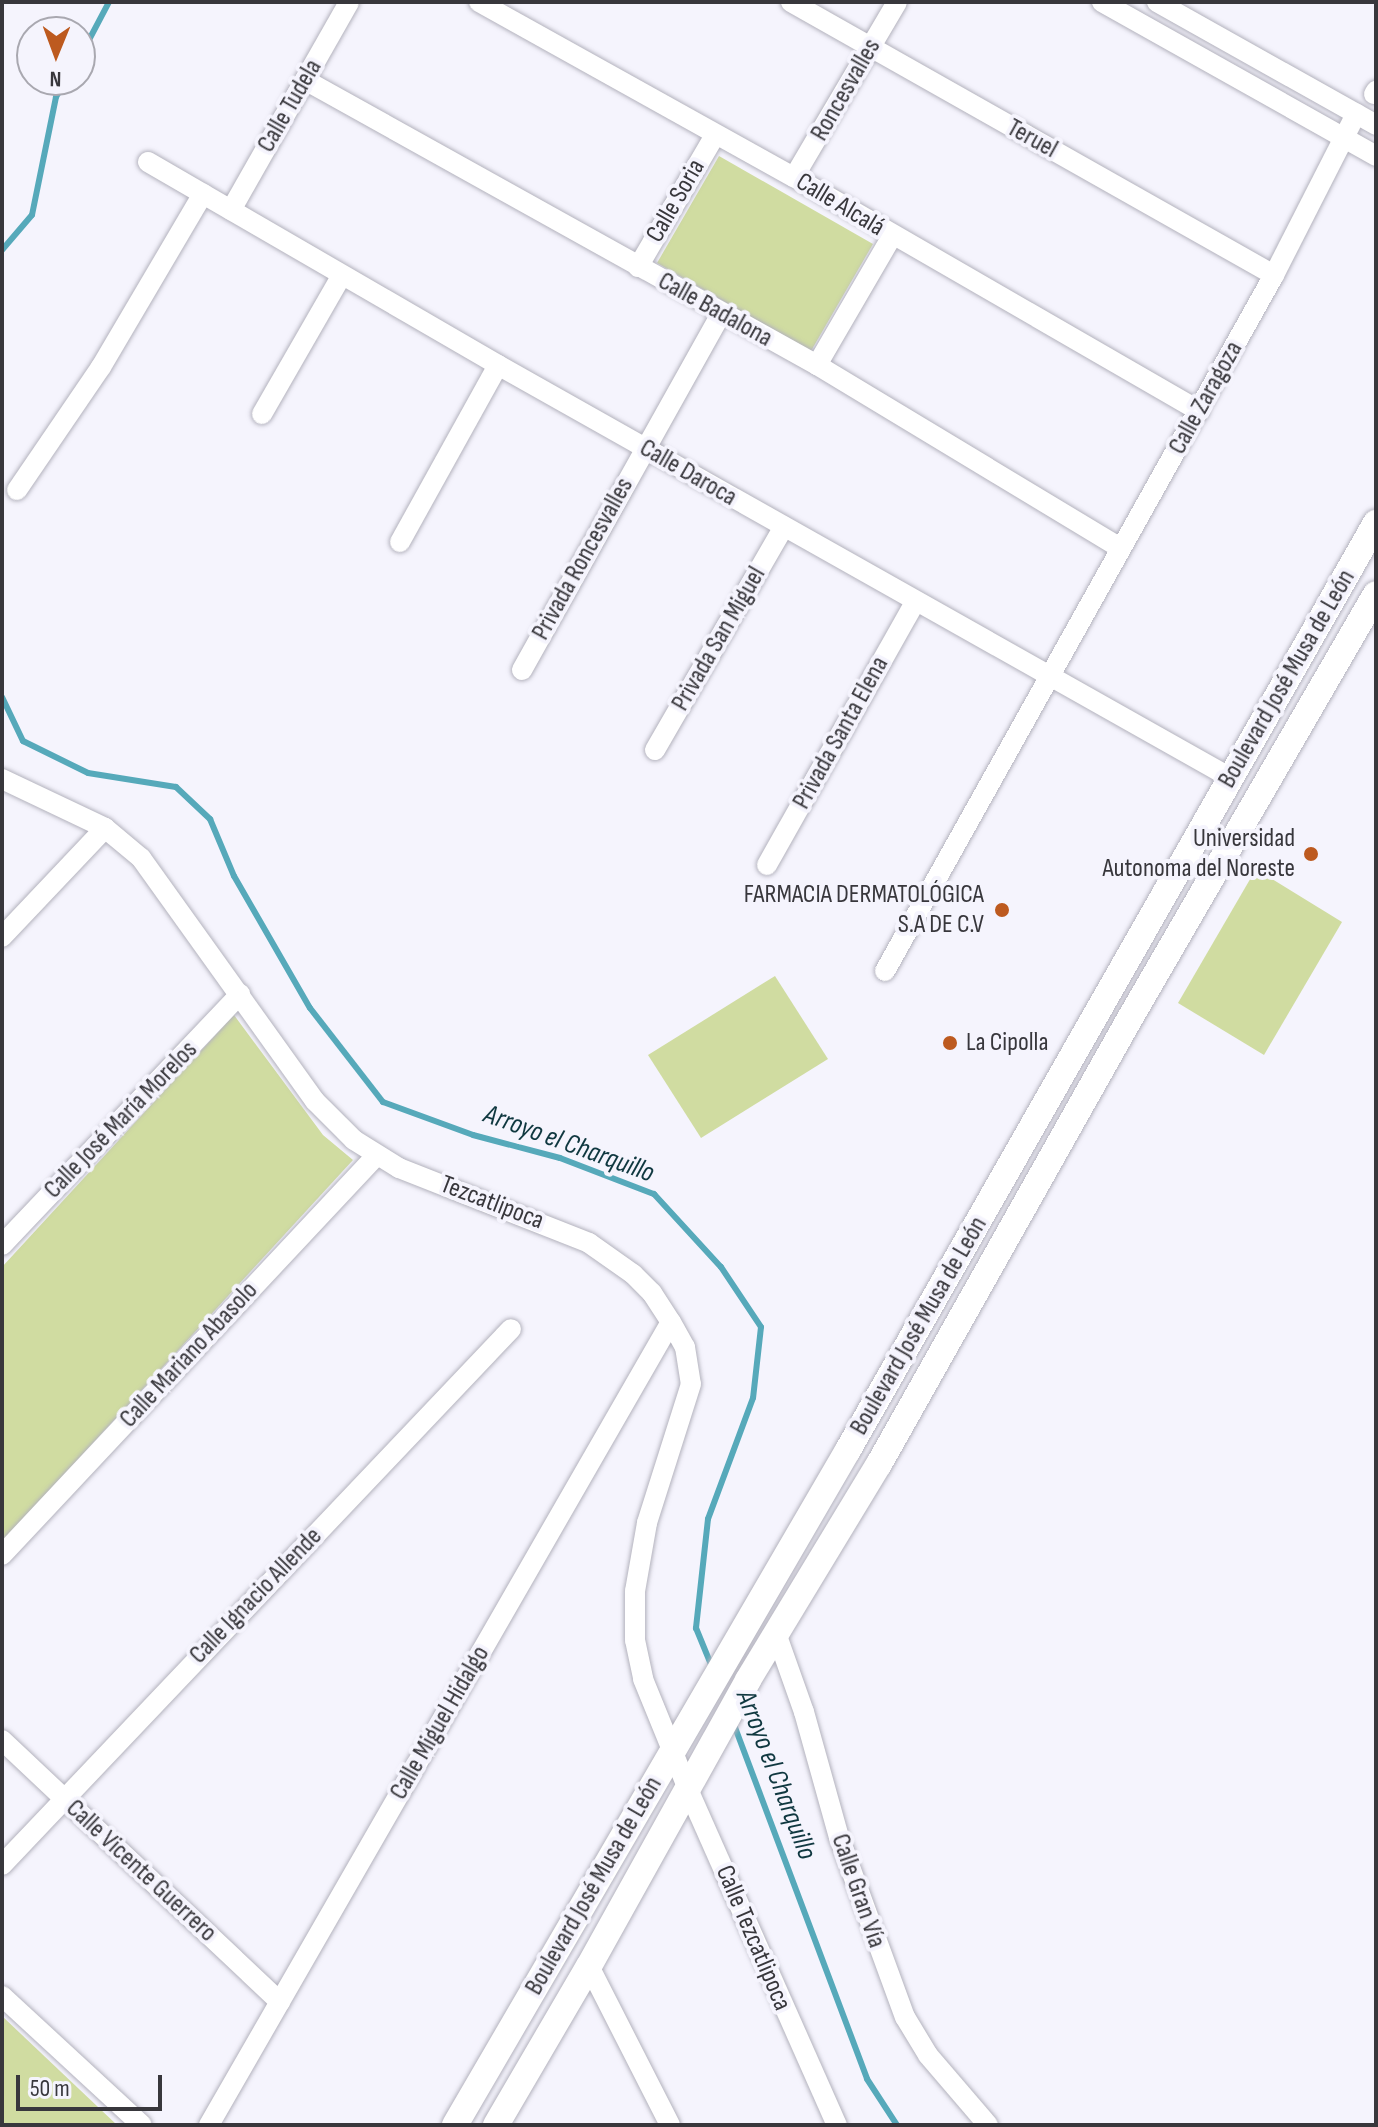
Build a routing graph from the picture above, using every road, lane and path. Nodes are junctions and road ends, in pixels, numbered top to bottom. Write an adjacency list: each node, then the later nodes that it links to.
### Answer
1 (349, 2): 8 (street, Calle Tudela)
2 (479, 2): 11 (street, Calle Alcalá)
3 (791, 2): 7 (street, Teruel)
4 (897, 2): 7 (street, Roncesvalles)
5 (1102, 2): 12 (street)
6 (1157, 2): 9 (street)
7 (870, 48): 15 (street, Roncesvalles); 21 (street, Teruel)
8 (305, 80): 17 (street, Calle Tudela); 19 (street, Calle Badalona)
9 (1356, 114): 10 (street); 12 (street, Calle Zaragoza)
10 (1376, 125)
11 (715, 135): 15 (street, Calle Alcalá); 19 (street, Calle Soria)
12 (1344, 139): 13 (street); 21 (street, Calle Zaragoza)
13 (1376, 156)
14 (148, 162): 16 (street, Calle Daroca)
15 (794, 177): 18 (street, Calle Alcalá)
16 (203, 194): 17 (street, Calle Daroca); 28 (street)
17 (231, 210): 20 (street, Calle Daroca)
18 (892, 236): 24 (street); 25 (street, Calle Alcalá)
19 (638, 267): 22 (street, Calle Badalona)
20 (342, 275): 23 (street, Calle Daroca); 26 (street)
21 (1274, 275): 25 (street, Calle Zaragoza)
22 (721, 314): 24 (street, Calle Badalona); 27 (street)
23 (498, 365): 27 (street, Calle Daroca); 31 (street)
24 (817, 365): 32 (street, Calle Badalona)
25 (1199, 411): 32 (street, Calle Zaragoza)
26 (262, 414)
27 (644, 448): 30 (street, Calle Daroca); 35 (street, Privada Roncesvalles)
28 (17, 490)
29 (1376, 523): 38 (main road, Boulevard José Musa de León)
30 (784, 527): 34 (street, Calle Daroca); 37 (street, Privada San Miguel)
31 (400, 542)
32 (1120, 548): 36 (street, Calle Zaragoza)
33 (1376, 594): 50 (main road, Boulevard José Musa de León)
34 (915, 602): 36 (street, Calle Daroca); 41 (street, Privada Santa Elena)
35 (522, 670)
36 (1047, 676): 38 (street, Calle Daroca); 43 (street, Calle Zaragoza)
37 (655, 750)
38 (1231, 778): 52 (main road, Boulevard José Musa de León)
39 (2, 779): 40 (street, Tezcatlipoca)
40 (105, 828): 42 (street); 44 (street, Tezcatlipoca)
41 (767, 865)
42 (2, 937)
43 (885, 971)
44 (240, 994): 45 (street, Tezcatlipoca); 46 (street, Calle José María Morelos)
45 (376, 1156): 47 (street, Tezcatlipoca); 49 (street, Calle Mariano Abasolo)
46 (2, 1245)
47 (671, 1322): 52 (street, Tezcatlipoca); 58 (street, Calle Miguel Hidalgo)
48 (511, 1329): 54 (street, Calle Ignacio Allende)
49 (2, 1555)
50 (776, 1633): 53 (main road, Boulevard José Musa de León); 65 (street, Calle Gran Vía)
51 (2, 1740): 54 (street, Calle Vicente Guerrero)
52 (672, 1750): 53 (street, Calle Tezcatlipoca); 62 (main road, Boulevard José Musa de León)
53 (693, 1778): 56 (main road, Boulevard José Musa de León); 59 (street, Calle Tezcatlipoca)
54 (63, 1798): 55 (street, Calle Ignacio Allende); 58 (street, Calle Vicente Guerrero)
55 (2, 1865)
56 (589, 1966): 63 (main road, Boulevard José Musa de León); 64 (street)
57 (2, 1996): 60 (street)
58 (280, 2002): 61 (street, Calle Miguel Hidalgo)
59 (827, 2121)
60 (142, 2125)
61 (209, 2125)
62 (455, 2125)
63 (496, 2125)
64 (670, 2125)
65 (988, 2125)

